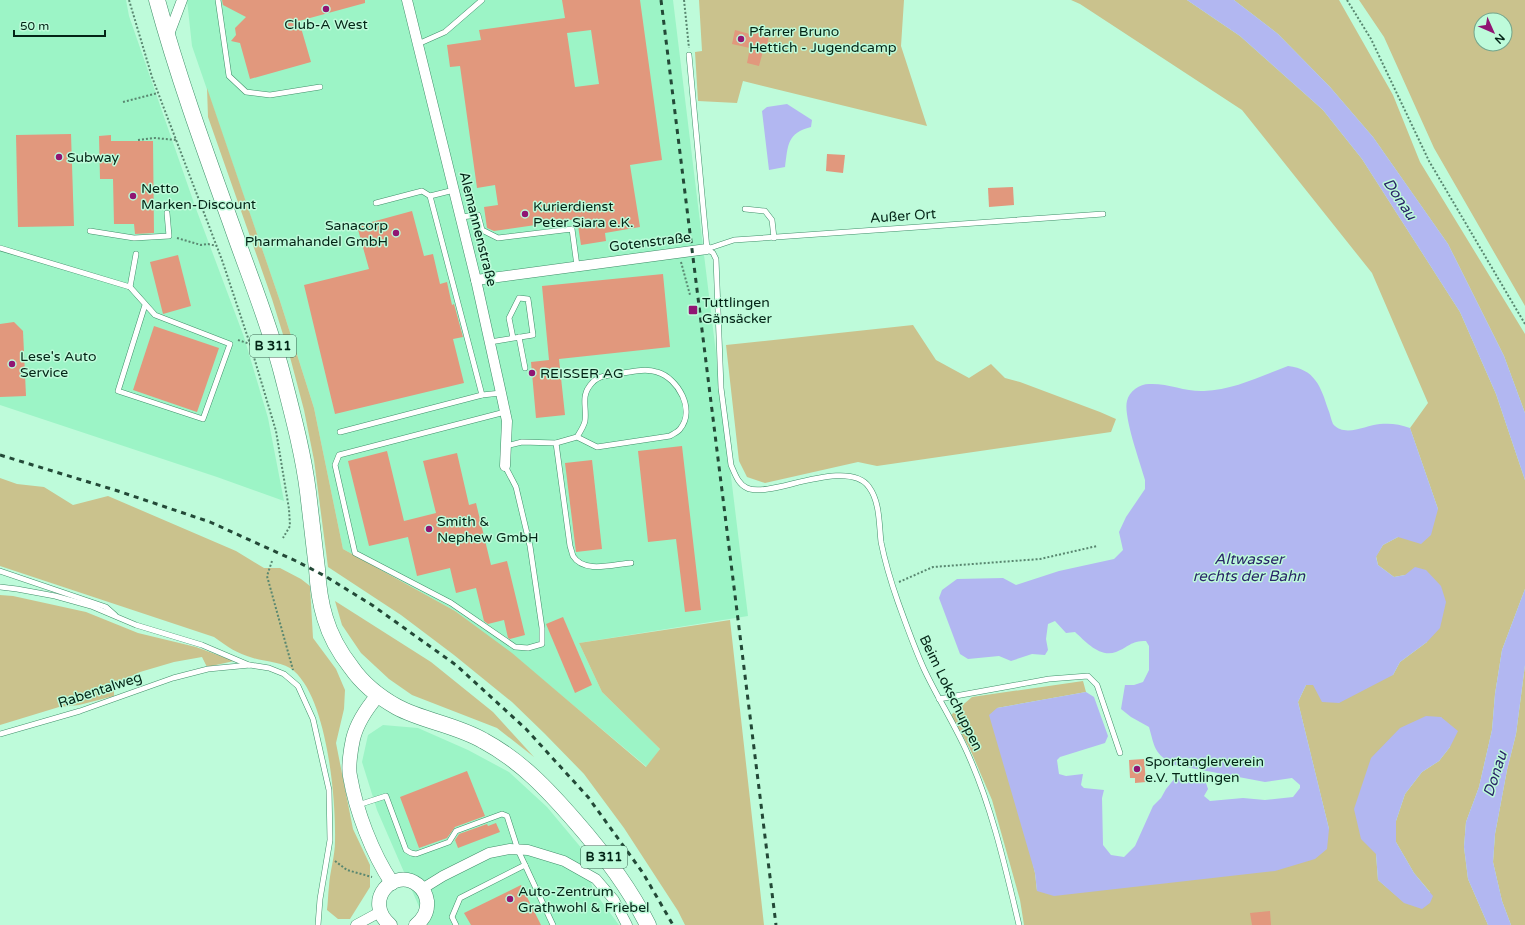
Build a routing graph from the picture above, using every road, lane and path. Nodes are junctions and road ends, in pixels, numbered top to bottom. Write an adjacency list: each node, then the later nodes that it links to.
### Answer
1 (129, 0): 13 (path)
2 (157, 0): 9 (main road, B 311)
3 (182, 0): 9 (street)
4 (218, 0): 12 (lane)
5 (407, 0): 10 (street, Alemannenstraße)
6 (482, 0): 10 (lane)
7 (684, 0): 11 (path)
8 (1347, 0): 37 (path)
9 (168, 39): 60 (main road, B 311)
10 (418, 44): 17 (street, Alemannenstraße)
11 (690, 55): 29 (lane, Gotenstraße)
12 (320, 87)
13 (158, 93): 14 (path); 16 (path)
14 (123, 102)
15 (138, 140): 16 (path)
16 (176, 140): 27 (path)
17 (454, 190): 18 (lane); 23 (street, Alemannenstraße)
18 (430, 196): 19 (lane); 43 (lane)
19 (376, 203)
20 (745, 209): 26 (lane)
21 (166, 213): 25 (lane)
22 (1103, 214): 26 (lane, Außer Ort)
23 (461, 218): 32 (lane); 33 (street, Alemannenstraße)
24 (90, 230): 25 (lane)
25 (169, 236): 27 (path)
26 (774, 238): 29 (lane, Außer Ort)
27 (217, 246): 50 (path)
28 (0, 248): 34 (lane)
29 (707, 249): 32 (street, Gotenstraße); 55 (lane, Beim Lokschuppen)
30 (136, 254): 34 (lane)
31 (681, 263): 35 (path)
32 (577, 266): 33 (street, Gotenstraße)
33 (476, 280): 40 (street, Alemannenstraße)
34 (130, 287): 36 (lane)
35 (690, 295)
36 (145, 305): 36 (lane)
37 (1525, 324)
38 (520, 337): 39 (lane); 39 (lane); 41 (lane)
39 (514, 338): 40 (lane)
40 (490, 342): 42 (street, Alemannenstraße)
41 (525, 368)
42 (502, 393): 43 (lane); 44 (street, Alemannenstraße)
43 (482, 395): 45 (lane)
44 (506, 412): 48 (street, Alemannenstraße); 49 (lane)
45 (340, 432)
46 (577, 437): 46 (lane); 47 (lane)
47 (556, 443): 48 (lane); 53 (lane)
48 (506, 446): 49 (street, Alemannenstraße)
49 (505, 466)
50 (283, 538)
51 (1097, 546): 55 (path)
52 (272, 561): 59 (path)
53 (631, 563)
54 (0, 571): 57 (lane)
55 (892, 585): 61 (lane, Beim Lokschuppen)
56 (0, 588): 57 (lane)
57 (117, 617): 58 (lane)
58 (250, 665): 59 (lane); 62 (lane, Rabentalweg)
59 (298, 686): 66 (lane)
60 (378, 695): 64 (street); 78 (main road, B 311)
61 (939, 699): 63 (lane); 79 (lane, Beim Lokschuppen)
62 (0, 734)
63 (1120, 753)
64 (358, 806): 65 (lane); 68 (street)
65 (518, 850): 67 (lane); 69 (street); 77 (street)
66 (328, 855): 68 (path); 71 (lane)
67 (525, 865): 75 (lane); 76 (lane)
68 (392, 883): 69 (street); 70 (street)
69 (422, 889): 74 (street)
70 (380, 912): 72 (street); 73 (street)
71 (318, 925)
72 (356, 925)
73 (390, 925)
74 (416, 925)
75 (456, 925)
76 (553, 925)
77 (627, 925)
78 (648, 925)
79 (1019, 925)

